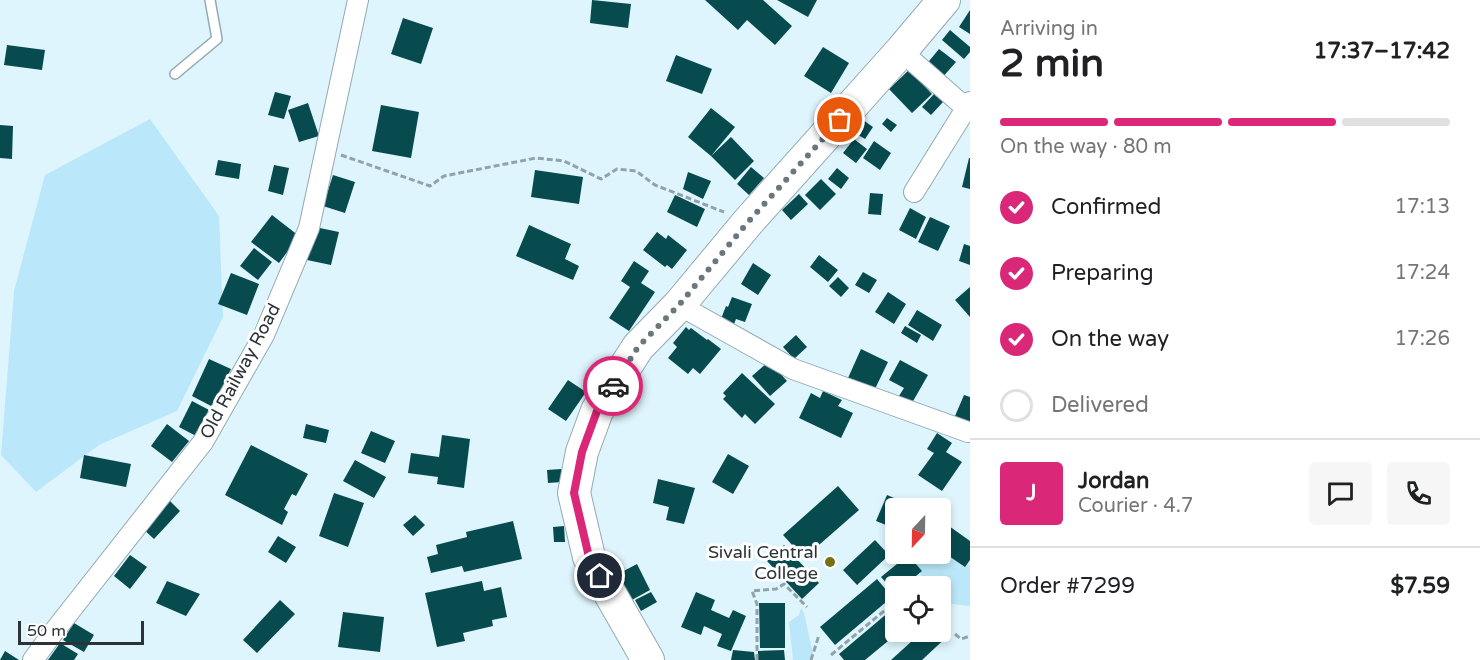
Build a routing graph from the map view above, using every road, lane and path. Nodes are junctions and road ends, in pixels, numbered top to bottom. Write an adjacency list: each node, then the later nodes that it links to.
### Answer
1 (210, 0): 5 (lane)
2 (358, 0): 7 (street, Old Railway Road)
3 (944, 0): 4 (highway)
4 (901, 51): 6 (street); 9 (highway)
5 (175, 74)
6 (968, 105): 8 (street)
7 (326, 149): 9 (path); 18 (street, Old Railway Road)
8 (914, 192)
9 (748, 222): 10 (highway)
10 (679, 305): 11 (street); 19 (highway)
11 (968, 432)
12 (807, 607): 20 (path)
13 (885, 610): 17 (path)
14 (955, 634): 16 (path)
15 (819, 635): 21 (path)
16 (970, 636)
17 (831, 655)
18 (33, 660)
19 (648, 660)
20 (757, 660)
21 (811, 660)

